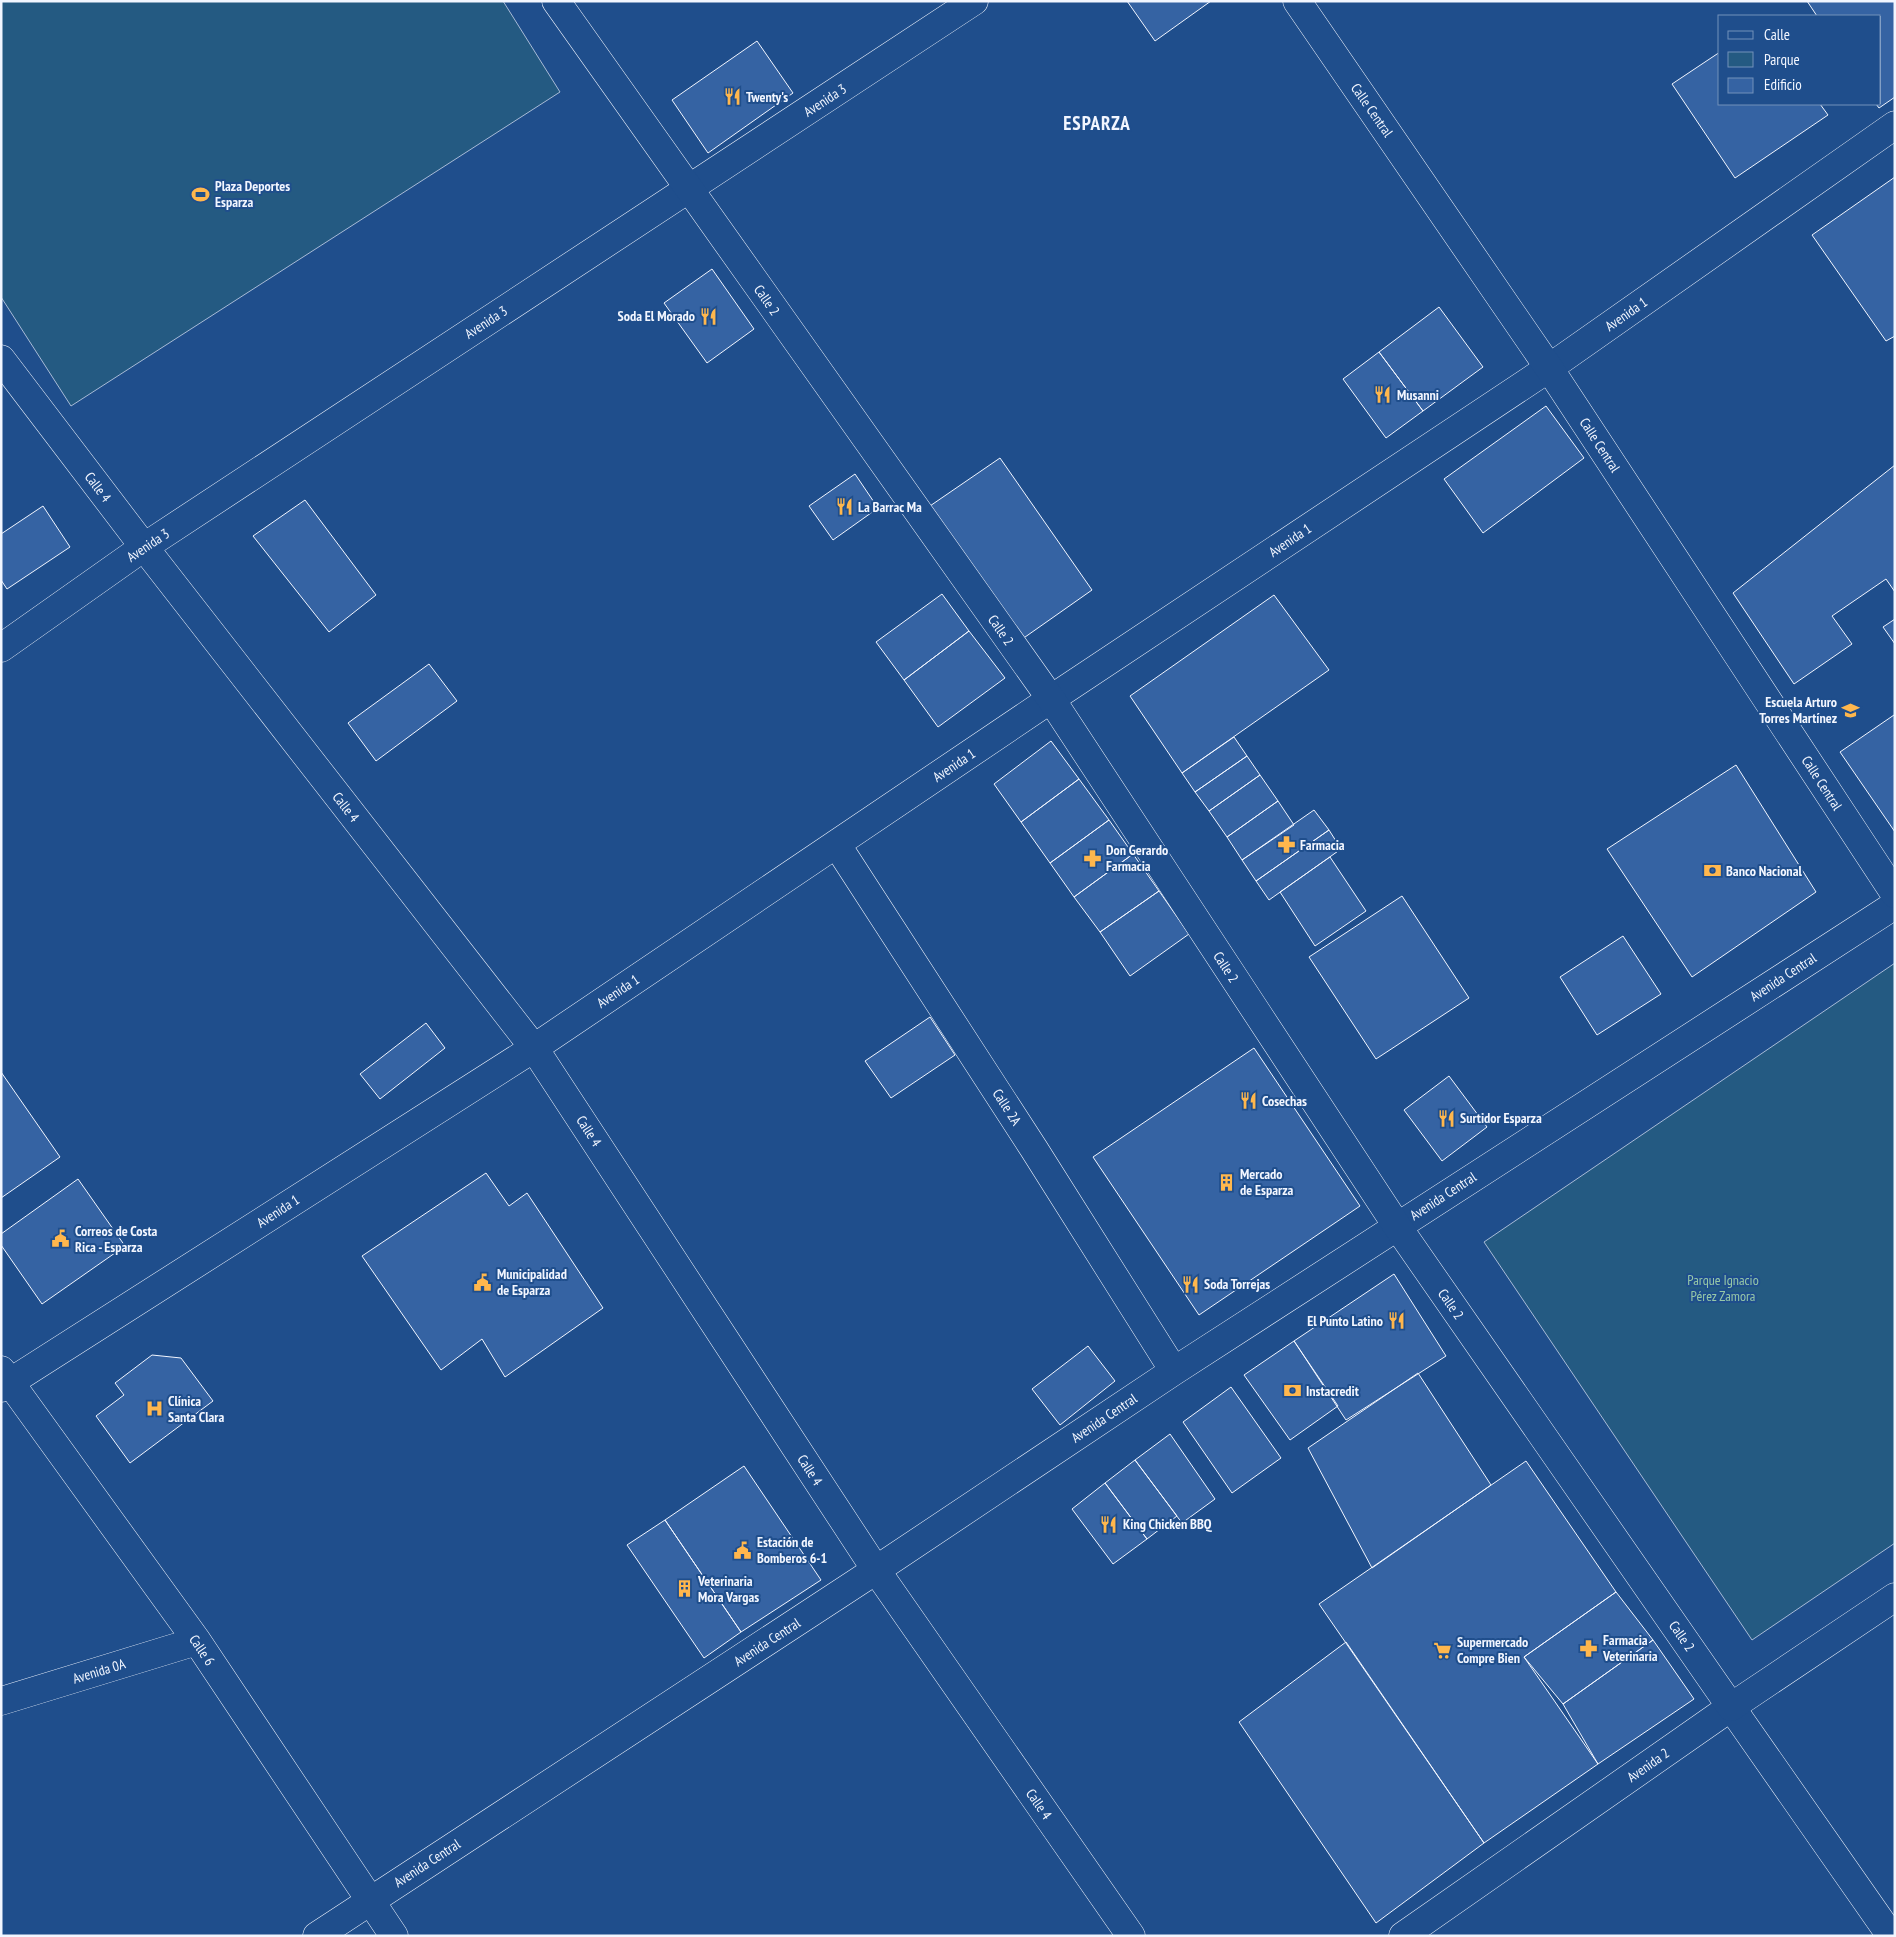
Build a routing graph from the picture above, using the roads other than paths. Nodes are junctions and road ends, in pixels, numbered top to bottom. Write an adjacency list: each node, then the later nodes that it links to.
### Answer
1 (556, 1): 5 (street, Calle 2)
2 (974, 1): 5 (street, Avenida 3)
3 (1297, 1): 7 (street, Calle Central)
4 (1895, 125): 7 (street, Avenida 1)
5 (689, 190): 8 (street, Avenida 3); 10 (street, Calle 2)
6 (1, 359): 8 (street, Calle 4)
7 (1549, 368): 10 (street, Avenida 1); 12 (street, Calle Central)
8 (144, 547): 9 (street, Avenida 3); 14 (street, Calle 4)
9 (1, 648)
10 (1051, 699): 11 (street, Avenida 1); 15 (street, Calle 2)
11 (837, 844): 14 (street, Avenida 1); 16 (street, Calle 2A)
12 (1895, 894)
13 (1895, 905): 15 (street, Avenida Central)
14 (534, 1048): 17 (street, Avenida 1); 18 (street, Calle 4)
15 (1397, 1226): 16 (street, Avenida Central); 22 (street, Calle 2)
16 (1174, 1371): 18 (street, Avenida Central)
17 (4, 1380): 20 (street, Calle 6)
18 (876, 1570): 23 (street, Avenida Central); 26 (street, Calle 4)
19 (1895, 1597): 22 (street, Avenida 2)
20 (197, 1641): 21 (street, Avenida 0A); 23 (street, Calle 6)
21 (1, 1701)
22 (1731, 1707): 27 (street, Avenida 2); 28 (street, Calle 2)
23 (370, 1900): 24 (street, Avenida Central); 25 (street, Calle 6)
24 (317, 1936)
25 (394, 1936)
26 (1131, 1936)
27 (1403, 1936)
28 (1891, 1936)

